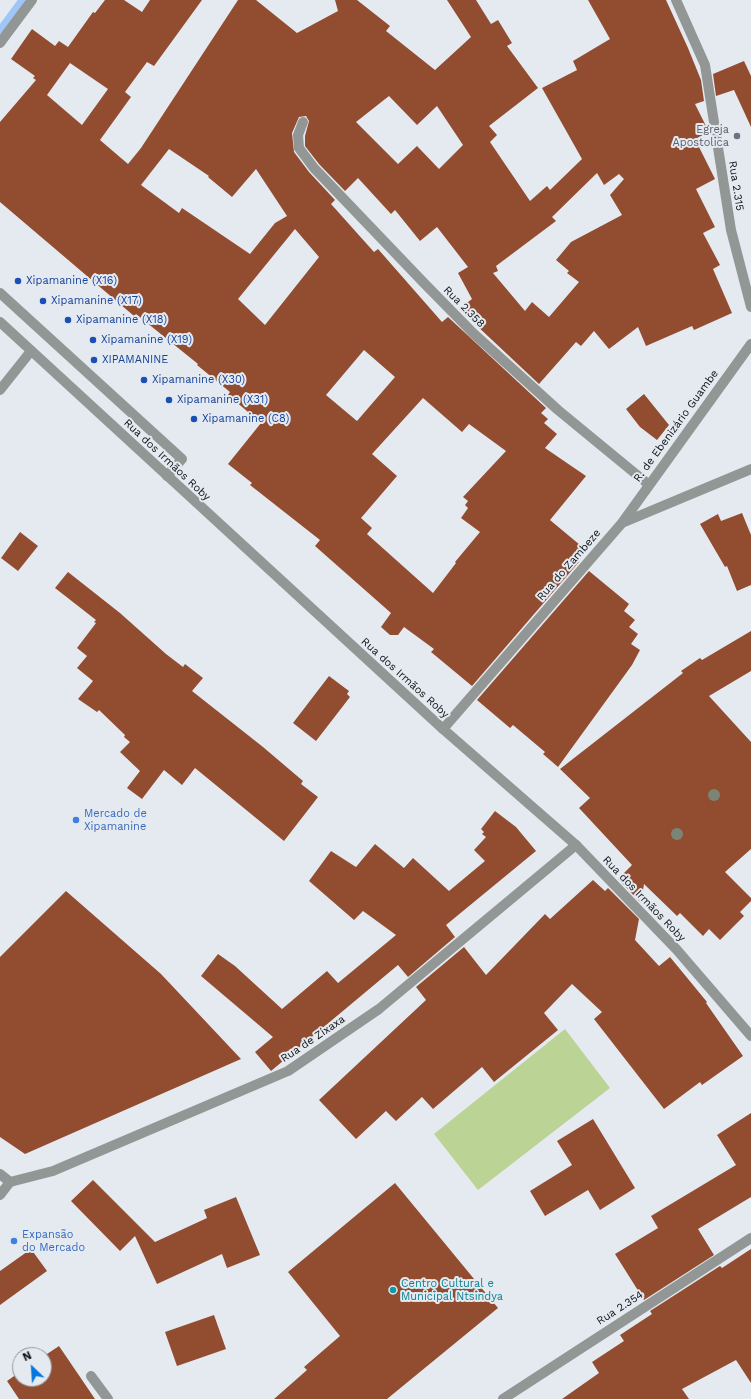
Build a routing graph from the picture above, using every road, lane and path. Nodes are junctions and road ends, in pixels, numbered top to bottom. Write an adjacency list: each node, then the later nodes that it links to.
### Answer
1 (32, 0): 3 (street)
2 (676, 0): 6 (street, Rua 2.315)
3 (0, 43)
4 (303, 122): 13 (street, Rua 2.358)
5 (0, 293): 12 (street)
6 (751, 307)
7 (2, 324): 9 (street, Rua dos Irmãos Roby)
8 (751, 344): 13 (street, R. de Ebenizário Guambe)
9 (31, 350): 10 (street); 12 (street, Rua dos Irmãos Roby)
10 (0, 390)
11 (751, 469): 14 (street, Rua do Zambeze)
12 (167, 476): 15 (street, Rua dos Irmãos Roby)
13 (648, 484): 14 (street, R. de Ebenizário Guambe)
14 (622, 523): 15 (street, Rua do Zambeze)
15 (443, 729): 16 (street, Rua dos Irmãos Roby)
16 (576, 845): 17 (street, Rua dos Irmãos Roby); 19 (street, Rua de Zixaxa)
17 (751, 1036)
18 (0, 1174): 19 (street)
19 (10, 1182): 20 (street)
20 (0, 1195)
21 (751, 1238): 24 (street, Rua 2.354)
22 (91, 1376): 23 (street)
23 (108, 1399)
24 (503, 1399)

